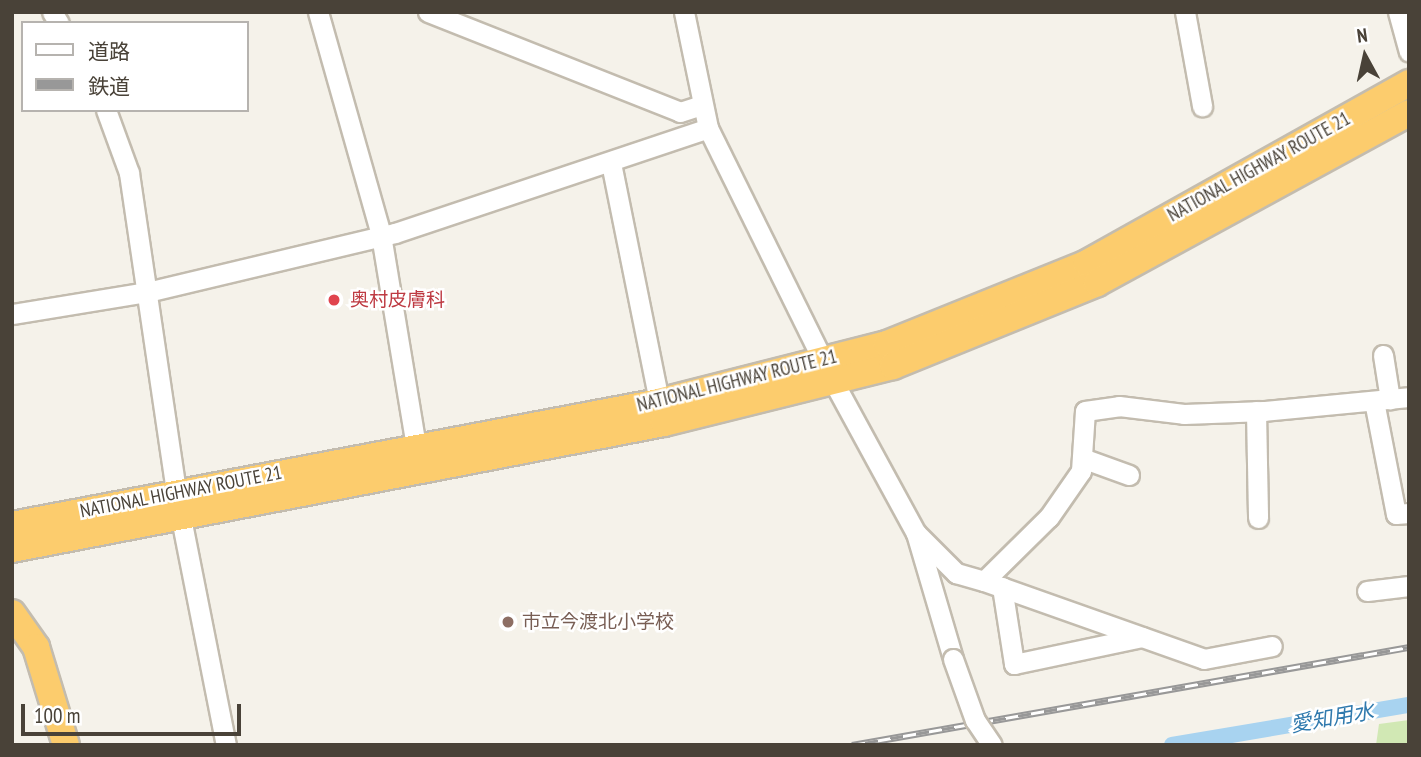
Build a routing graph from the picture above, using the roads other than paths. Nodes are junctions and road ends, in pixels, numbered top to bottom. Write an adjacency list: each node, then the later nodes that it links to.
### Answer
1 (318, 12): 14 (street)
2 (428, 12): 8 (street)
3 (684, 12): 8 (street)
4 (1185, 12): 9 (street)
5 (1398, 12): 6 (street)
6 (1409, 52)
7 (1409, 83): 18 (highway, NATIONAL HIGHWAY ROUTE 21)
8 (701, 105): 12 (street)
9 (1202, 106)
10 (107, 112): 15 (street)
11 (1409, 113): 18 (highway, NATIONAL HIGHWAY ROUTE 21)
12 (708, 128): 13 (street); 18 (street)
13 (611, 163): 14 (street); 20 (street)
14 (381, 235): 15 (street); 22 (street)
15 (147, 292): 16 (street); 25 (street)
16 (12, 314)
17 (1383, 355): 19 (street)
18 (828, 371): 20 (highway, NATIONAL HIGHWAY ROUTE 21); 25 (highway, NATIONAL HIGHWAY ROUTE 21); 32 (street)
19 (1391, 399): 21 (street); 27 (street)
20 (659, 402): 22 (highway, NATIONAL HIGHWAY ROUTE 21)
21 (1256, 411): 23 (street); 29 (street)
22 (416, 447): 25 (highway, NATIONAL HIGHWAY ROUTE 21)
23 (1082, 458): 24 (street); 35 (street)
24 (1129, 475)
25 (178, 503): 26 (highway, NATIONAL HIGHWAY ROUTE 21); 30 (highway, NATIONAL HIGHWAY ROUTE 21); 42 (street)
26 (116, 505): 28 (highway); 31 (highway, NATIONAL HIGHWAY ROUTE 21)
27 (1409, 513)
28 (12, 515)
29 (1258, 517)
30 (136, 523): 33 (highway, NATIONAL HIGHWAY ROUTE 21); 34 (highway)
31 (12, 525)
32 (916, 533): 35 (street); 43 (street, bridge)
33 (12, 548)
34 (12, 566)
35 (993, 584): 39 (street); 39 (street)
36 (1409, 586): 37 (street)
37 (1367, 591)
38 (12, 613): 41 (highway)
39 (1142, 637): 40 (street)
40 (1272, 646)
41 (66, 745)
42 (226, 745)
43 (992, 745)

